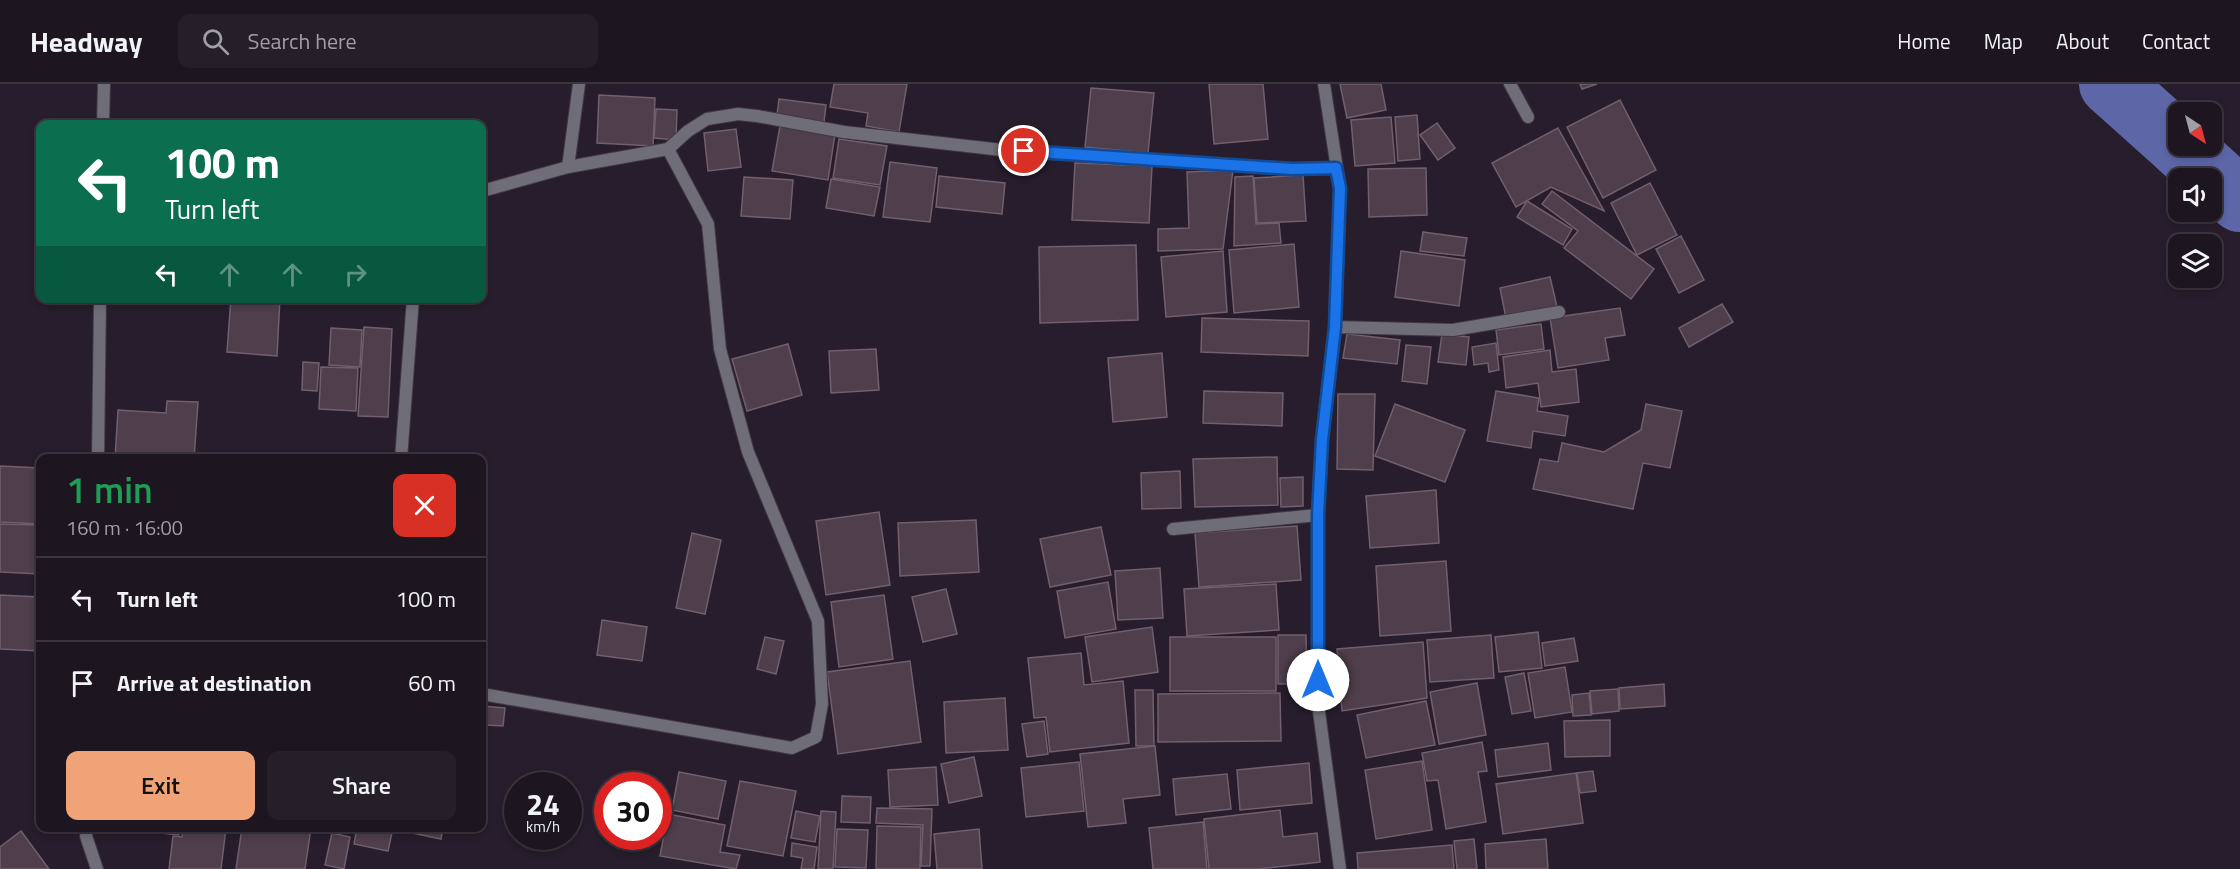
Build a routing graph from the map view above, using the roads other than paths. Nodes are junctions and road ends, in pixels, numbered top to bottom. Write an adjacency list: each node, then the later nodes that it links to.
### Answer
1 (104, 84): 6 (street)
2 (579, 84): 8 (street)
3 (1324, 84): 9 (street)
4 (1510, 84): 5 (street)
5 (1528, 117)
6 (103, 120)
7 (668, 149): 8 (street); 9 (street); 19 (street)
8 (568, 167): 10 (street)
9 (1336, 168): 14 (street)
10 (486, 190)
11 (100, 303): 15 (street)
12 (413, 303): 16 (street)
13 (1559, 312): 14 (street)
14 (1335, 327): 17 (street)
15 (98, 454)
16 (401, 454)
17 (1318, 515): 18 (street); 22 (street)
18 (1173, 530)
19 (486, 695)
20 (86, 832): 21 (street)
21 (97, 869)
22 (1340, 869)

